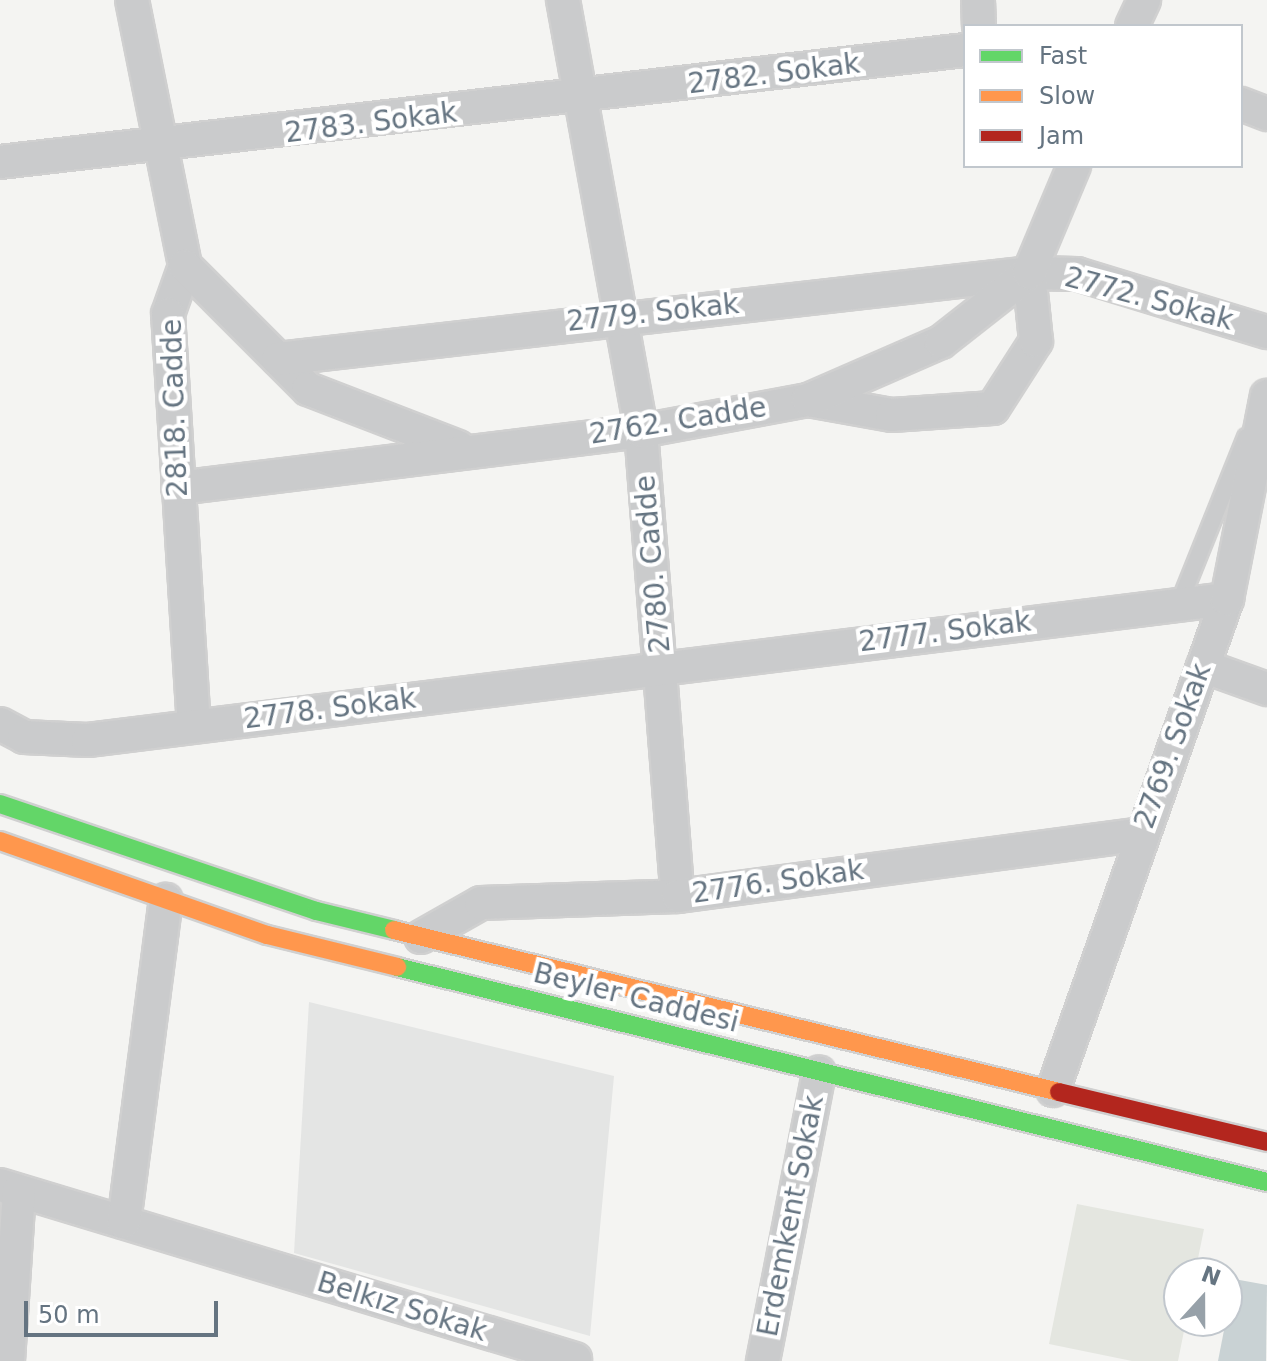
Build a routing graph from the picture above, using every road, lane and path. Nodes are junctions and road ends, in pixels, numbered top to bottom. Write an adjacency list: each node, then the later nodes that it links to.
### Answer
1 (132, 0): 11 (street)
2 (563, 0): 8 (street, 2780. Cadde)
3 (978, 0): 5 (street)
4 (1144, 0): 6 (street)
5 (979, 24)
6 (1133, 24)
7 (963, 50): 8 (street, 2782. Sokak)
8 (583, 98): 11 (street, 2783. Sokak); 16 (street, 2780. Cadde)
9 (1243, 105): 10 (street)
10 (1267, 114)
11 (160, 148): 12 (street, 2783. Sokak); 14 (street)
12 (0, 162)
13 (1073, 168): 15 (street, 2762. Cadde)
14 (185, 266): 18 (street); 24 (street, 2818. Cadde)
15 (1029, 273): 16 (street, 2779. Sokak); 17 (street, 2772. Sokak); 21 (street, 2762. Cadde); 21 (street)
16 (625, 315): 18 (street, 2779. Sokak); 22 (street, 2780. Cadde)
17 (1267, 332)
18 (278, 359): 23 (street)
19 (1267, 387): 26 (lane)
20 (1267, 396): 25 (street, 2769. Sokak)
21 (808, 400): 22 (street, 2762. Cadde)
22 (641, 431): 23 (street, 2762. Cadde); 27 (street, 2780. Cadde)
23 (461, 448): 24 (street, 2762. Cadde)
24 (178, 488): 31 (street, 2818. Cadde)
25 (1227, 599): 26 (street, 2777. Sokak); 28 (street, 2769. Sokak)
26 (1179, 604): 27 (street, 2777. Sokak)
27 (662, 665): 31 (street, 2778. Sokak); 35 (street, 2780. Cadde)
28 (1203, 666): 29 (street); 33 (street, 2769. Sokak)
29 (1267, 689)
30 (0, 724): 31 (street, 2778. Sokak)
31 (194, 726)
32 (0, 804): 37 (main road, Beyler Caddesi)
33 (1141, 834): 35 (street, 2776. Sokak); 40 (street, 2769. Sokak)
34 (0, 841): 36 (main road, Beyler Caddesi)
35 (678, 896): 37 (street, 2776. Sokak)
36 (166, 900): 39 (main road, Beyler Caddesi); 45 (street)
37 (421, 937): 38 (main road, Beyler Caddesi)
38 (826, 1035): 39 (main road); 40 (main road, Beyler Caddesi)
39 (819, 1072): 41 (main road, Beyler Caddesi); 48 (street, Erdemkent Sokak)
40 (1053, 1090): 41 (main road); 42 (main road, Beyler Caddesi)
41 (1042, 1127): 43 (main road, Beyler Caddesi)
42 (1267, 1142)
43 (1267, 1182)
44 (10, 1188): 45 (street, Belkız Sokak); 47 (street)
45 (124, 1222): 46 (street, Belkız Sokak)
46 (575, 1359)
47 (8, 1361)
48 (763, 1361)

